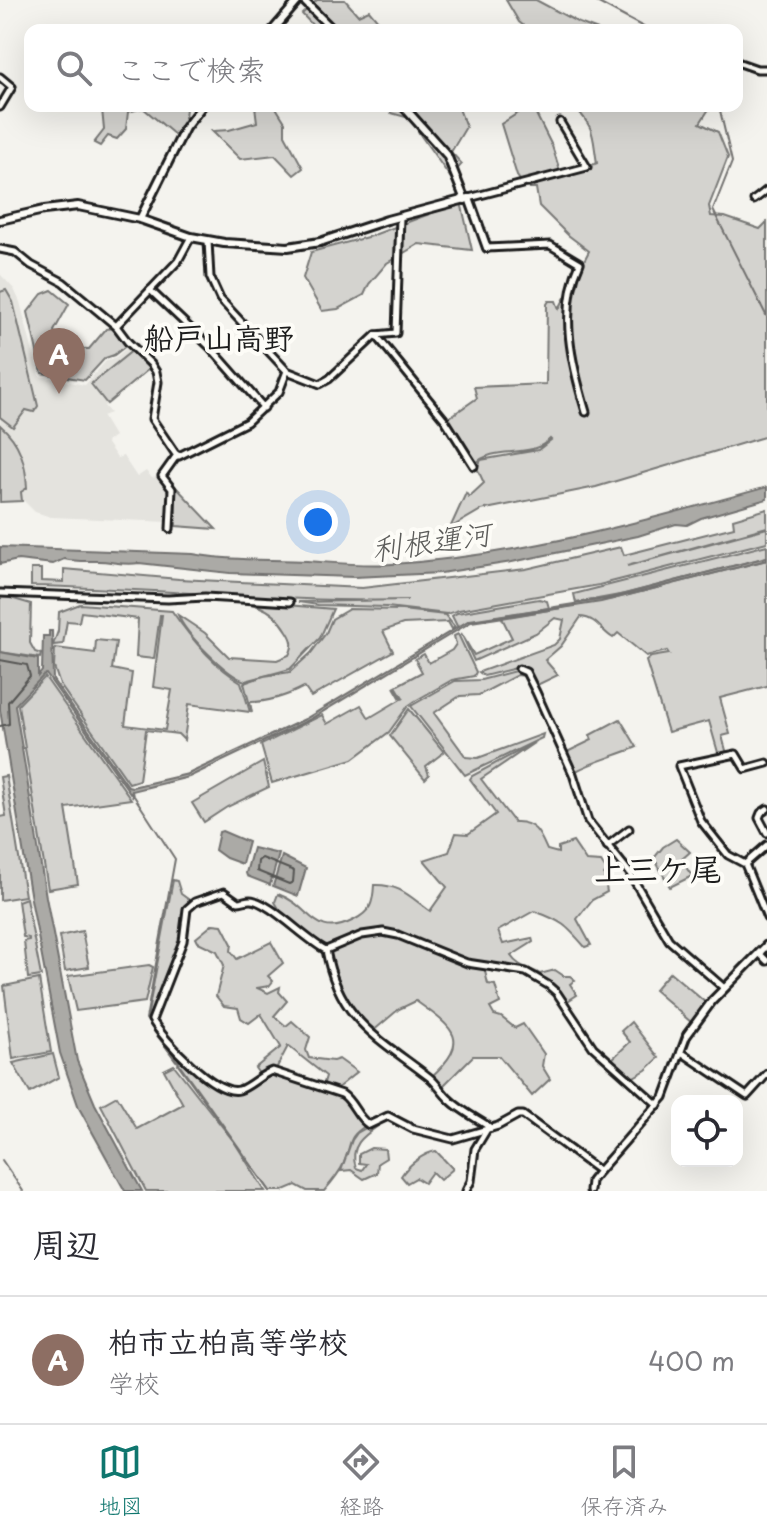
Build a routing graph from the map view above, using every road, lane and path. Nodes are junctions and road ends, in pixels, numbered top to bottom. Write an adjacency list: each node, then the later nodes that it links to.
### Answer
1 (301, 0): 2 (street); 3 (street)
2 (279, 24)
3 (327, 24)
4 (743, 64): 5 (street)
5 (767, 69)
6 (0, 77): 7 (street)
7 (0, 107)
8 (197, 112): 15 (street)
9 (408, 112): 12 (street)
10 (560, 122): 12 (street)
11 (767, 190): 13 (street)
12 (467, 199): 14 (street); 19 (street)
13 (754, 200)
14 (400, 217): 18 (street); 23 (street)
15 (140, 219): 16 (street); 17 (street)
16 (0, 220)
17 (191, 237): 18 (street); 21 (street)
18 (208, 241): 24 (street)
19 (487, 248): 26 (street)
20 (0, 249): 22 (street)
21 (150, 290): 22 (street); 25 (street)
22 (116, 326): 27 (street)
23 (376, 335): 24 (street); 28 (street)
24 (287, 371): 25 (street)
25 (264, 408): 27 (street)
26 (586, 412)
27 (177, 455): 29 (street)
28 (474, 466)
29 (170, 529)
30 (0, 593): 31 (street)
31 (290, 602)
32 (519, 669): 38 (street)
33 (767, 763): 39 (street)
34 (767, 809): 36 (street)
35 (629, 829): 38 (street)
36 (767, 833)
37 (767, 845): 39 (street)
38 (607, 846): 45 (street)
39 (745, 864): 40 (street)
40 (767, 918)
41 (767, 945): 43 (street)
42 (326, 950): 49 (street); 50 (street); 50 (street)
43 (759, 953): 44 (street); 45 (street)
44 (767, 961)
45 (724, 988): 46 (street)
46 (687, 1035): 47 (street)
47 (681, 1052): 48 (street); 49 (street)
48 (767, 1074)
49 (658, 1105): 51 (street)
50 (489, 1129): 51 (street); 52 (street)
51 (599, 1171): 53 (street)
52 (466, 1191)
53 (590, 1191)

